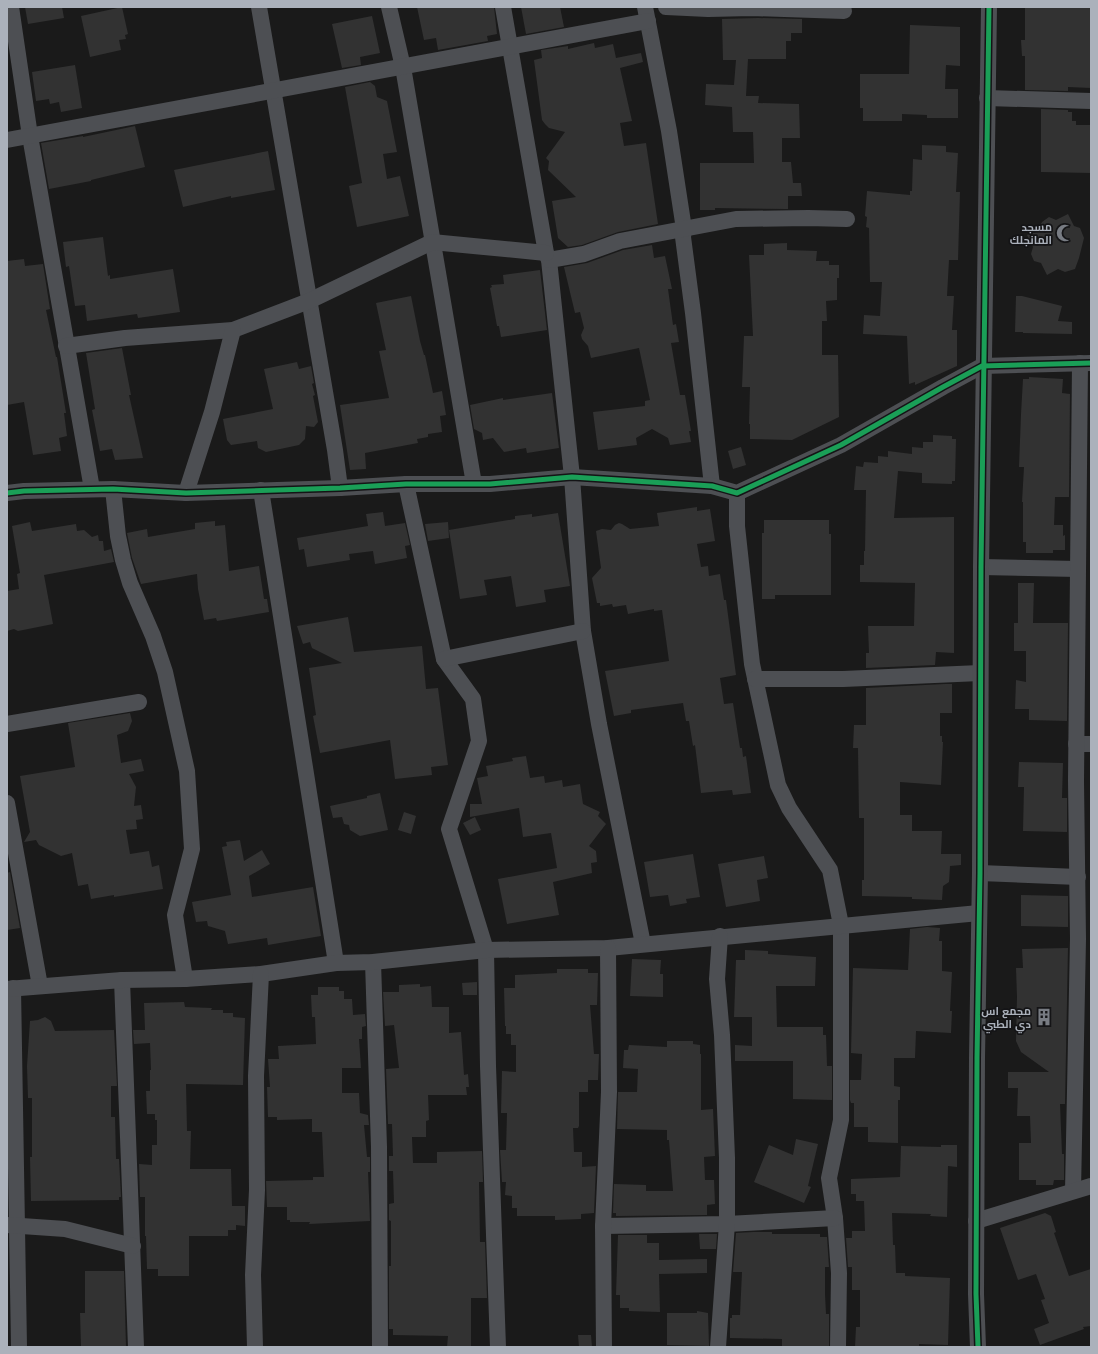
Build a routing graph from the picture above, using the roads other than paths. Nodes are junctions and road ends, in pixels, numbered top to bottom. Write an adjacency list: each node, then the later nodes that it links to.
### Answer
1 (11, 7): 15 (street)
2 (259, 7): 12 (street)
3 (389, 7): 11 (street)
4 (502, 7): 10 (street)
5 (666, 7): 6 (street)
6 (725, 7): 8 (street)
7 (989, 7): 13 (street)
8 (844, 11)
9 (646, 14): 10 (street); 18 (street)
10 (510, 47): 11 (street); 20 (street)
11 (403, 67): 12 (street); 19 (street)
12 (273, 91): 15 (street); 21 (street)
13 (987, 98): 14 (street); 25 (street)
14 (1091, 101)
15 (30, 136): 16 (street); 23 (street)
16 (7, 140)
17 (847, 219): 18 (street)
18 (684, 229): 20 (street); 29 (street)
19 (432, 242): 20 (street); 21 (street); 28 (street)
20 (547, 256): 26 (street)
21 (310, 301): 22 (street); 30 (street)
22 (233, 330): 23 (street); 34 (street)
23 (66, 346): 31 (street)
24 (1085, 363): 25 (street); 38 (street)
25 (982, 366): 36 (street); 37 (street)
26 (572, 477): 28 (street); 29 (street); 39 (street)
27 (406, 484): 28 (street); 30 (street); 40 (street)
28 (474, 484)
29 (712, 486): 36 (street)
30 (340, 488): 33 (street)
31 (92, 489): 32 (street); 35 (street)
32 (113, 489): 34 (street); 59 (street)
33 (261, 490): 34 (street); 57 (street)
34 (186, 492)
35 (7, 493)
36 (737, 494): 42 (street)
37 (981, 567): 38 (street); 41 (street)
38 (1078, 569): 45 (street)
39 (583, 631): 40 (street); 53 (street)
40 (444, 659): 55 (street)
41 (980, 673): 42 (street); 47 (street)
42 (755, 679): 50 (street)
43 (139, 702): 44 (street)
44 (7, 724)
45 (1084, 744): 48 (street)
46 (7, 803): 61 (street)
47 (980, 873): 48 (street); 49 (street)
48 (1078, 878): 52 (street)
49 (979, 913): 50 (street); 66 (street)
50 (841, 925): 51 (street); 65 (street)
51 (720, 936): 53 (street); 67 (street)
52 (1085, 939): 64 (street)
53 (643, 944): 54 (street)
54 (608, 948): 55 (street); 69 (street)
55 (486, 950): 56 (street); 75 (street)
56 (373, 962): 57 (street); 74 (street)
57 (336, 963): 58 (street)
58 (261, 974): 59 (street); 73 (street)
59 (185, 979): 60 (street)
60 (122, 980): 61 (street); 70 (street)
61 (40, 986): 62 (street)
62 (10, 988): 68 (street)
63 (1091, 1186): 64 (street)
64 (1073, 1191): 66 (street)
65 (835, 1218): 67 (street); 78 (street)
66 (976, 1221): 79 (street)
67 (726, 1224): 69 (street); 77 (street)
68 (12, 1225): 70 (street); 71 (street)
69 (603, 1226): 76 (street)
70 (133, 1246): 72 (street)
71 (19, 1347)
72 (136, 1347)
73 (255, 1347)
74 (380, 1347)
75 (498, 1347)
76 (604, 1347)
77 (718, 1347)
78 (838, 1347)
79 (978, 1347)

